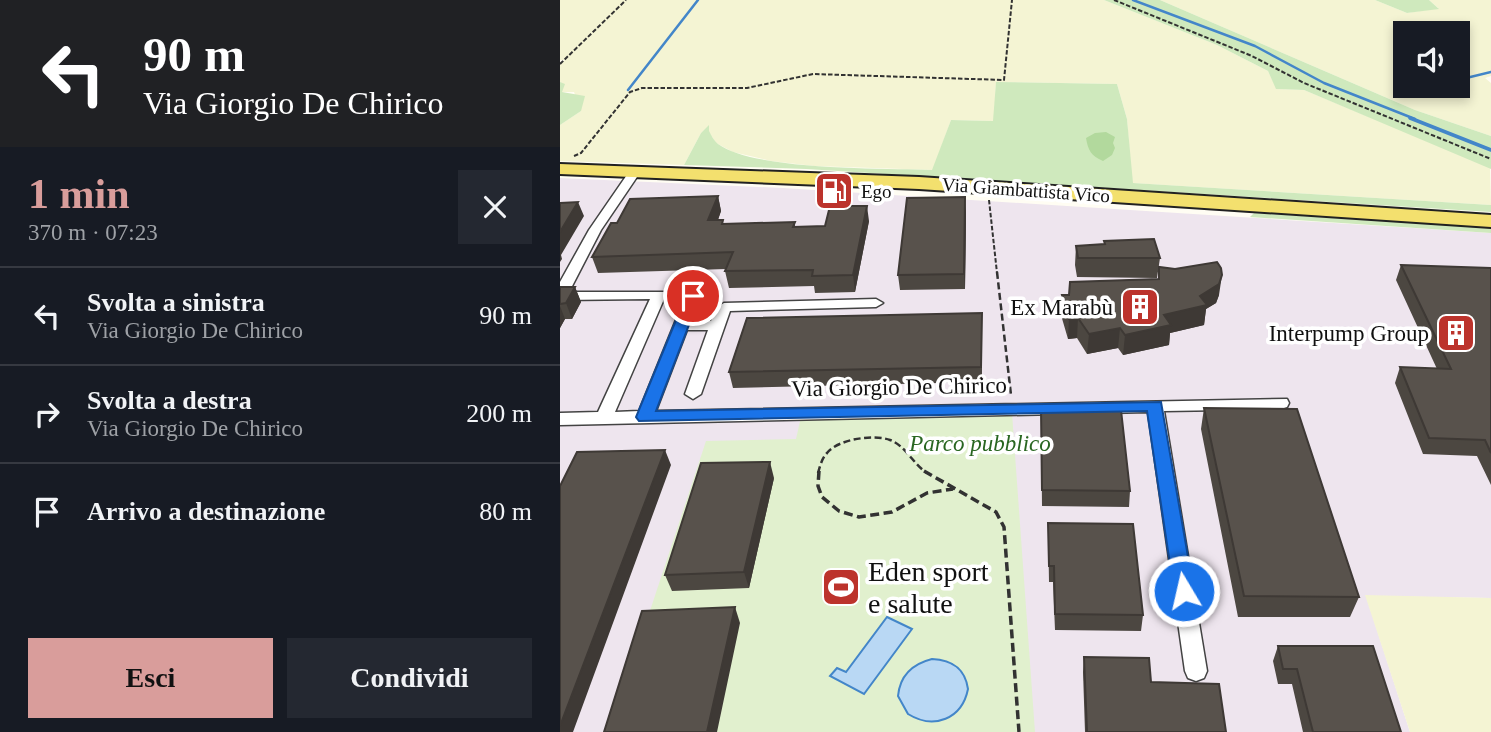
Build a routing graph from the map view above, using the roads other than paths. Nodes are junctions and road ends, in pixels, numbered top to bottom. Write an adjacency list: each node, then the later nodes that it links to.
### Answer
1 (563, 163): 2 (main road, Via Giambattista Vico)
2 (635, 172): 3 (main road, Via Giambattista Vico); 4 (street)
3 (1491, 221)
4 (560, 295): 5 (street)
5 (659, 295): 7 (street); 13 (street)
6 (876, 303): 8 (street)
7 (681, 325): 8 (street); 12 (street)
8 (717, 326): 9 (street)
9 (693, 394)
10 (1281, 403): 11 (street, Via Giorgio De Chirico)
11 (1155, 406): 12 (street, Via Giorgio De Chirico); 15 (street)
12 (645, 417): 13 (street, Via Giorgio De Chirico)
13 (604, 418): 14 (street, Via Giorgio De Chirico)
14 (560, 419)
15 (1196, 671)

